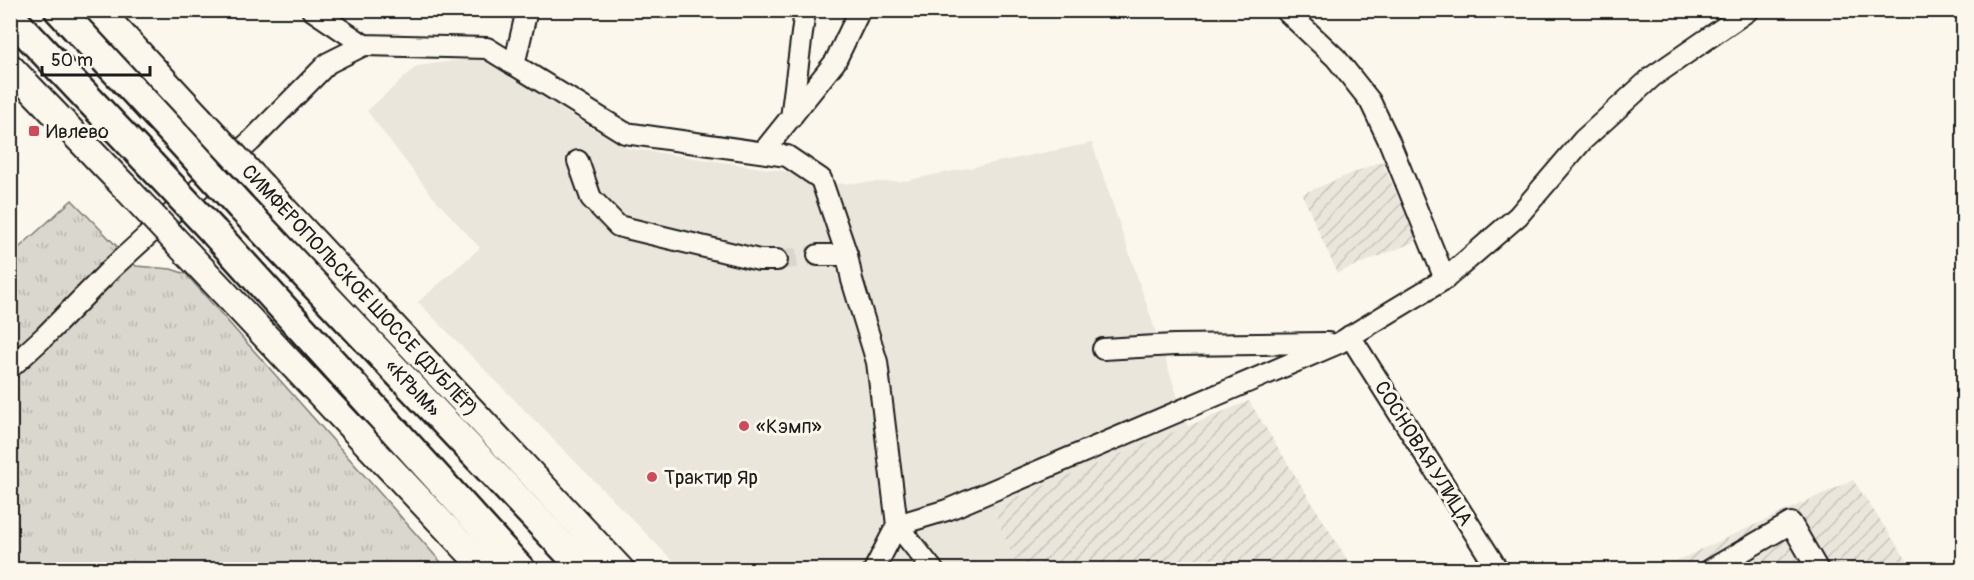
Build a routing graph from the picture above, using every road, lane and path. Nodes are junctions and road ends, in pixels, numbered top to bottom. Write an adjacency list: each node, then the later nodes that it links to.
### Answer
1 (59, 10): 26 (highway, «КРЫМ», bridge)
2 (99, 10): 27 (main road, СИМФЕРОПОЛЬСКОЕ ШОССЕ (ДУБЛЁР), bridge)
3 (312, 10): 10 (street)
4 (805, 10): 13 (street)
5 (860, 10): 13 (street)
6 (1284, 10): 19 (street)
7 (1749, 10): 19 (street)
8 (526, 12): 11 (street)
9 (10, 16): 25 (highway, bridge)
10 (364, 45): 11 (street); 22 (street)
11 (514, 64): 14 (street)
12 (10, 67): 24 (main road, bridge)
13 (791, 118): 14 (street)
14 (763, 152): 17 (street)
15 (578, 162): 18 (street)
16 (818, 255): 17 (street)
17 (847, 255): 23 (street)
18 (777, 260)
19 (1445, 279): 20 (street)
20 (1345, 339): 21 (street); 23 (street); 30 (street, СОСНОВАЯ УЛИЦА)
21 (1102, 349)
22 (10, 368)
23 (897, 525): 28 (street); 29 (street)
24 (486, 570)
25 (521, 570)
26 (585, 570)
27 (621, 570)
28 (874, 570)
29 (933, 570)
30 (1498, 570)
31 (1710, 570): 32 (street)
32 (1818, 570)

